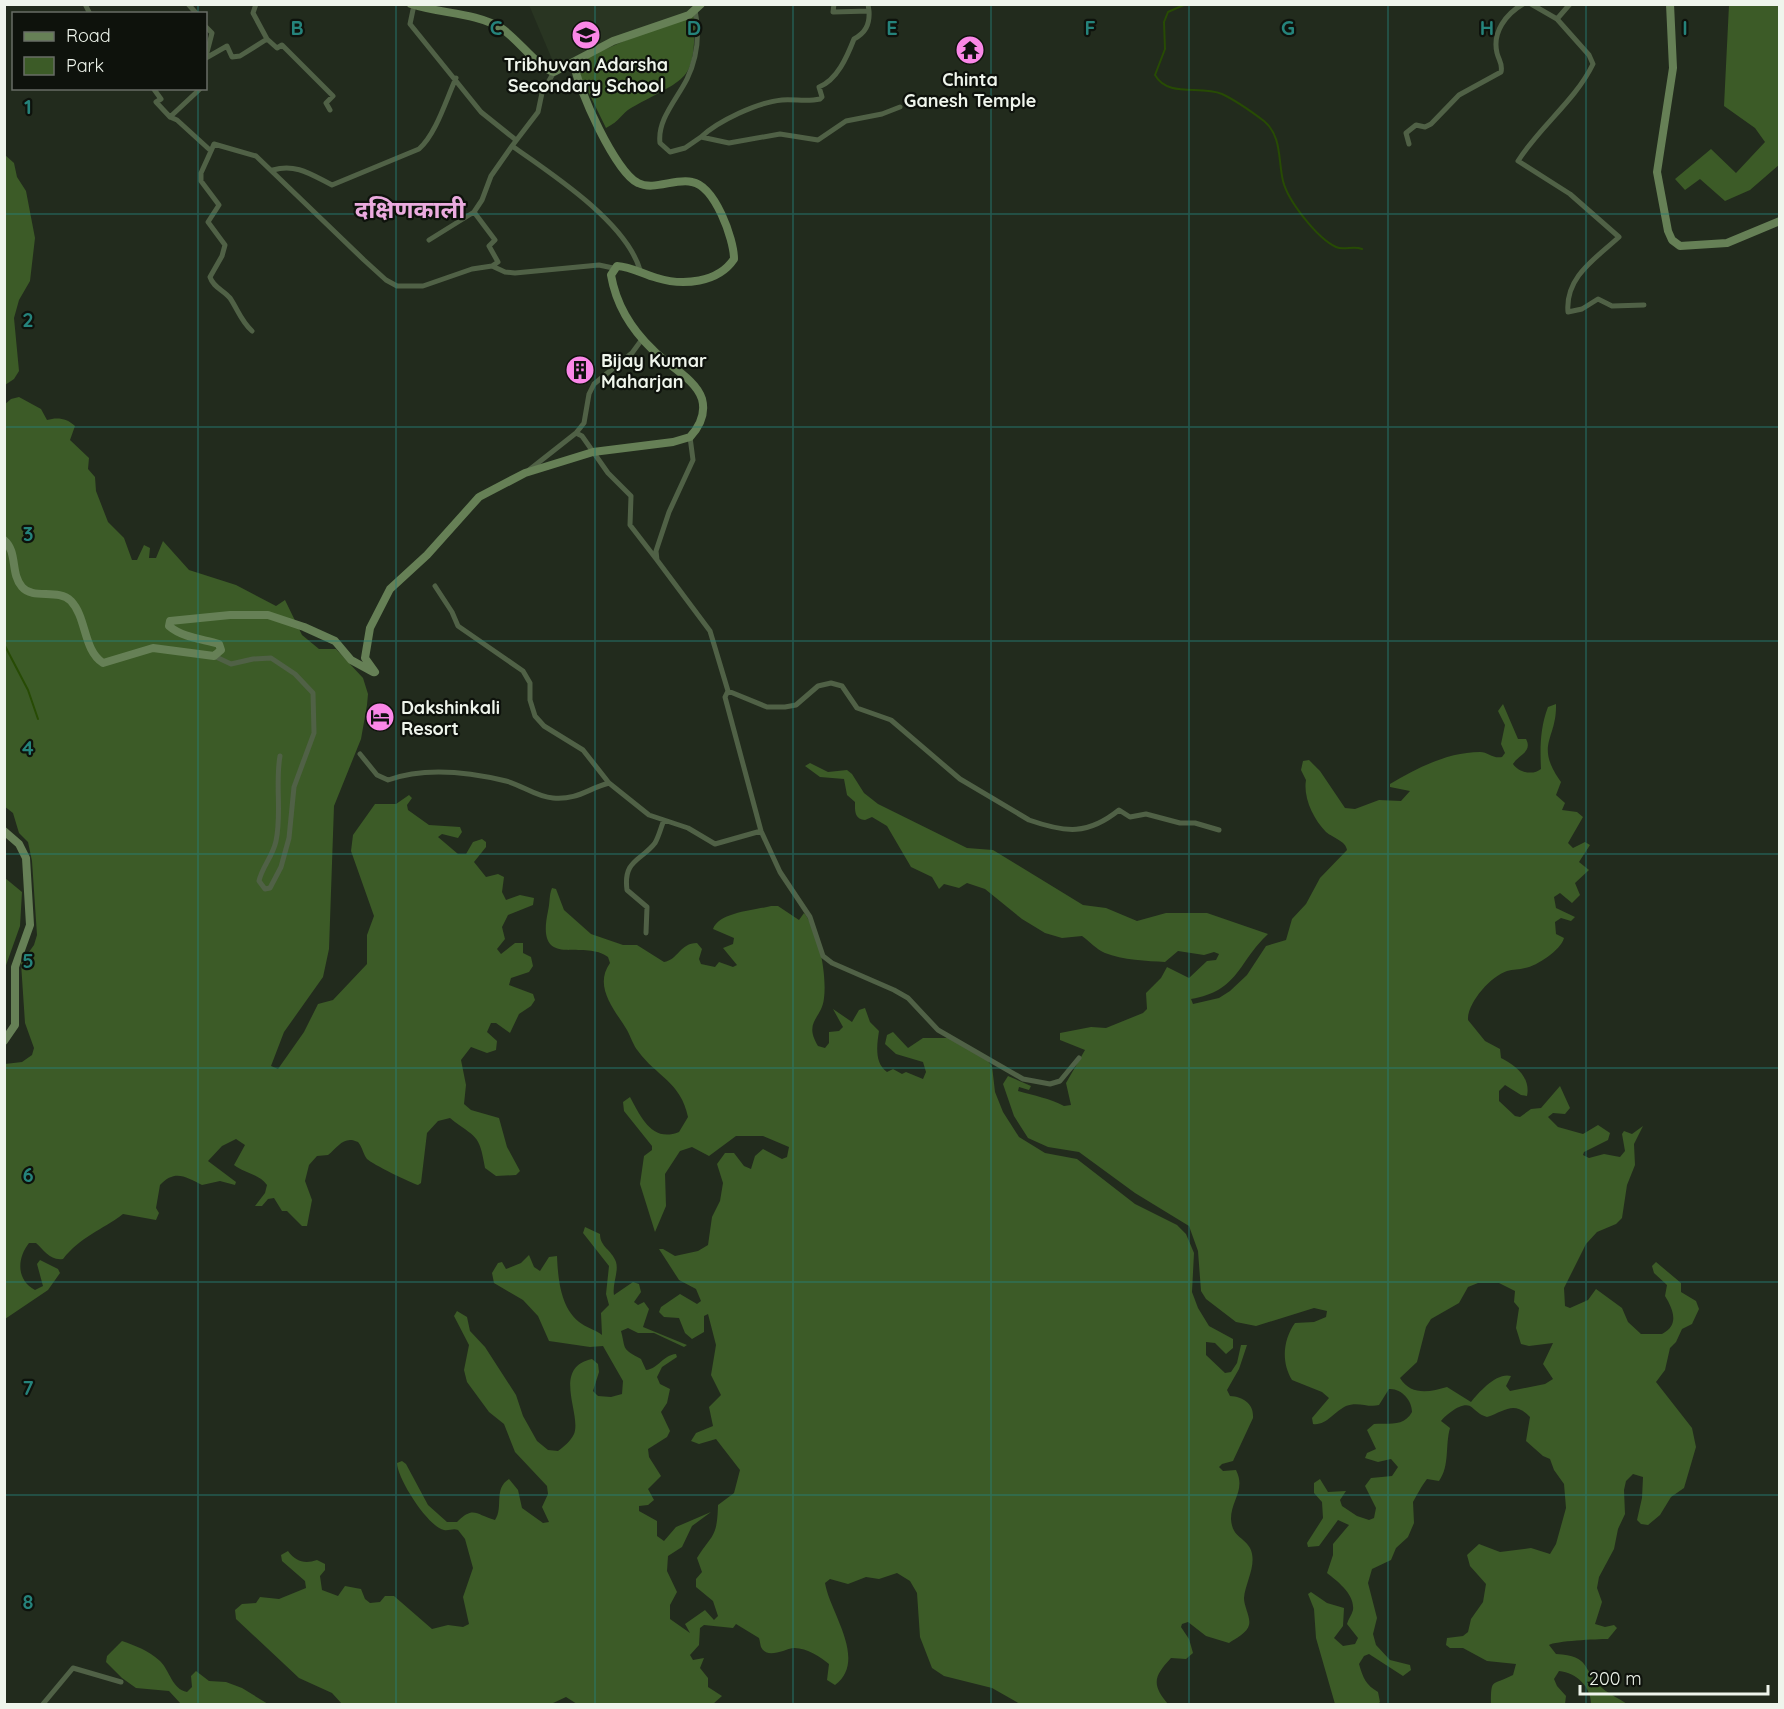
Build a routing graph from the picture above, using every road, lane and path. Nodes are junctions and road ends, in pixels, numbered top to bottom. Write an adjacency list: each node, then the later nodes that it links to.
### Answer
1 (256, 4): 13 (street)
2 (834, 4): 10 (street)
3 (1523, 4): 26 (street)
4 (1532, 4): 11 (street)
5 (1570, 4): 11 (street)
6 (1670, 4): 30 (main road)
7 (412, 5): 9 (main road); 18 (street)
8 (698, 7): 16 (main road); 24 (street)
9 (449, 8): 17 (main road)
10 (869, 8): 24 (street)
11 (1557, 19): 35 (street)
12 (207, 28): 14 (street)
13 (267, 39): 15 (street); 22 (street)
14 (207, 53)
15 (207, 56)
16 (574, 63): 17 (main road); 34 (main road)
17 (554, 72): 25 (street)
18 (456, 78): 25 (street); 28 (street)
19 (154, 90): 23 (street)
20 (199, 90): 23 (street)
21 (900, 107): 24 (street)
22 (330, 110)
23 (170, 117): 27 (street)
24 (701, 137)
25 (514, 143): 29 (street); 34 (street)
26 (1408, 144)
27 (211, 151): 28 (street); 36 (street)
28 (273, 170): 32 (street)
29 (474, 212): 31 (street); 32 (street)
30 (1779, 221)
31 (429, 240)
32 (492, 266): 33 (street)
33 (613, 268): 34 (main road); 37 (main road)
34 (640, 270)
35 (1644, 305)
36 (252, 331)
37 (643, 338): 38 (street); 39 (main road)
38 (576, 433): 40 (street); 41 (street)
39 (690, 437): 40 (main road); 43 (street)
40 (593, 452): 41 (main road); 43 (street)
41 (525, 473): 45 (main road)
42 (4, 540): 45 (main road)
43 (657, 560): 46 (street)
44 (435, 586): 49 (street)
45 (214, 656): 48 (street)
46 (728, 690): 51 (street); 53 (street)
47 (360, 754): 49 (street)
48 (280, 756)
49 (609, 783): 50 (street)
50 (664, 820): 53 (street); 54 (street)
51 (1218, 830)
52 (4, 831): 55 (main road)
53 (761, 831): 56 (street)
54 (646, 933)
55 (4, 1041)
56 (1079, 1058)
57 (122, 1682): 58 (street)
58 (43, 1704)

